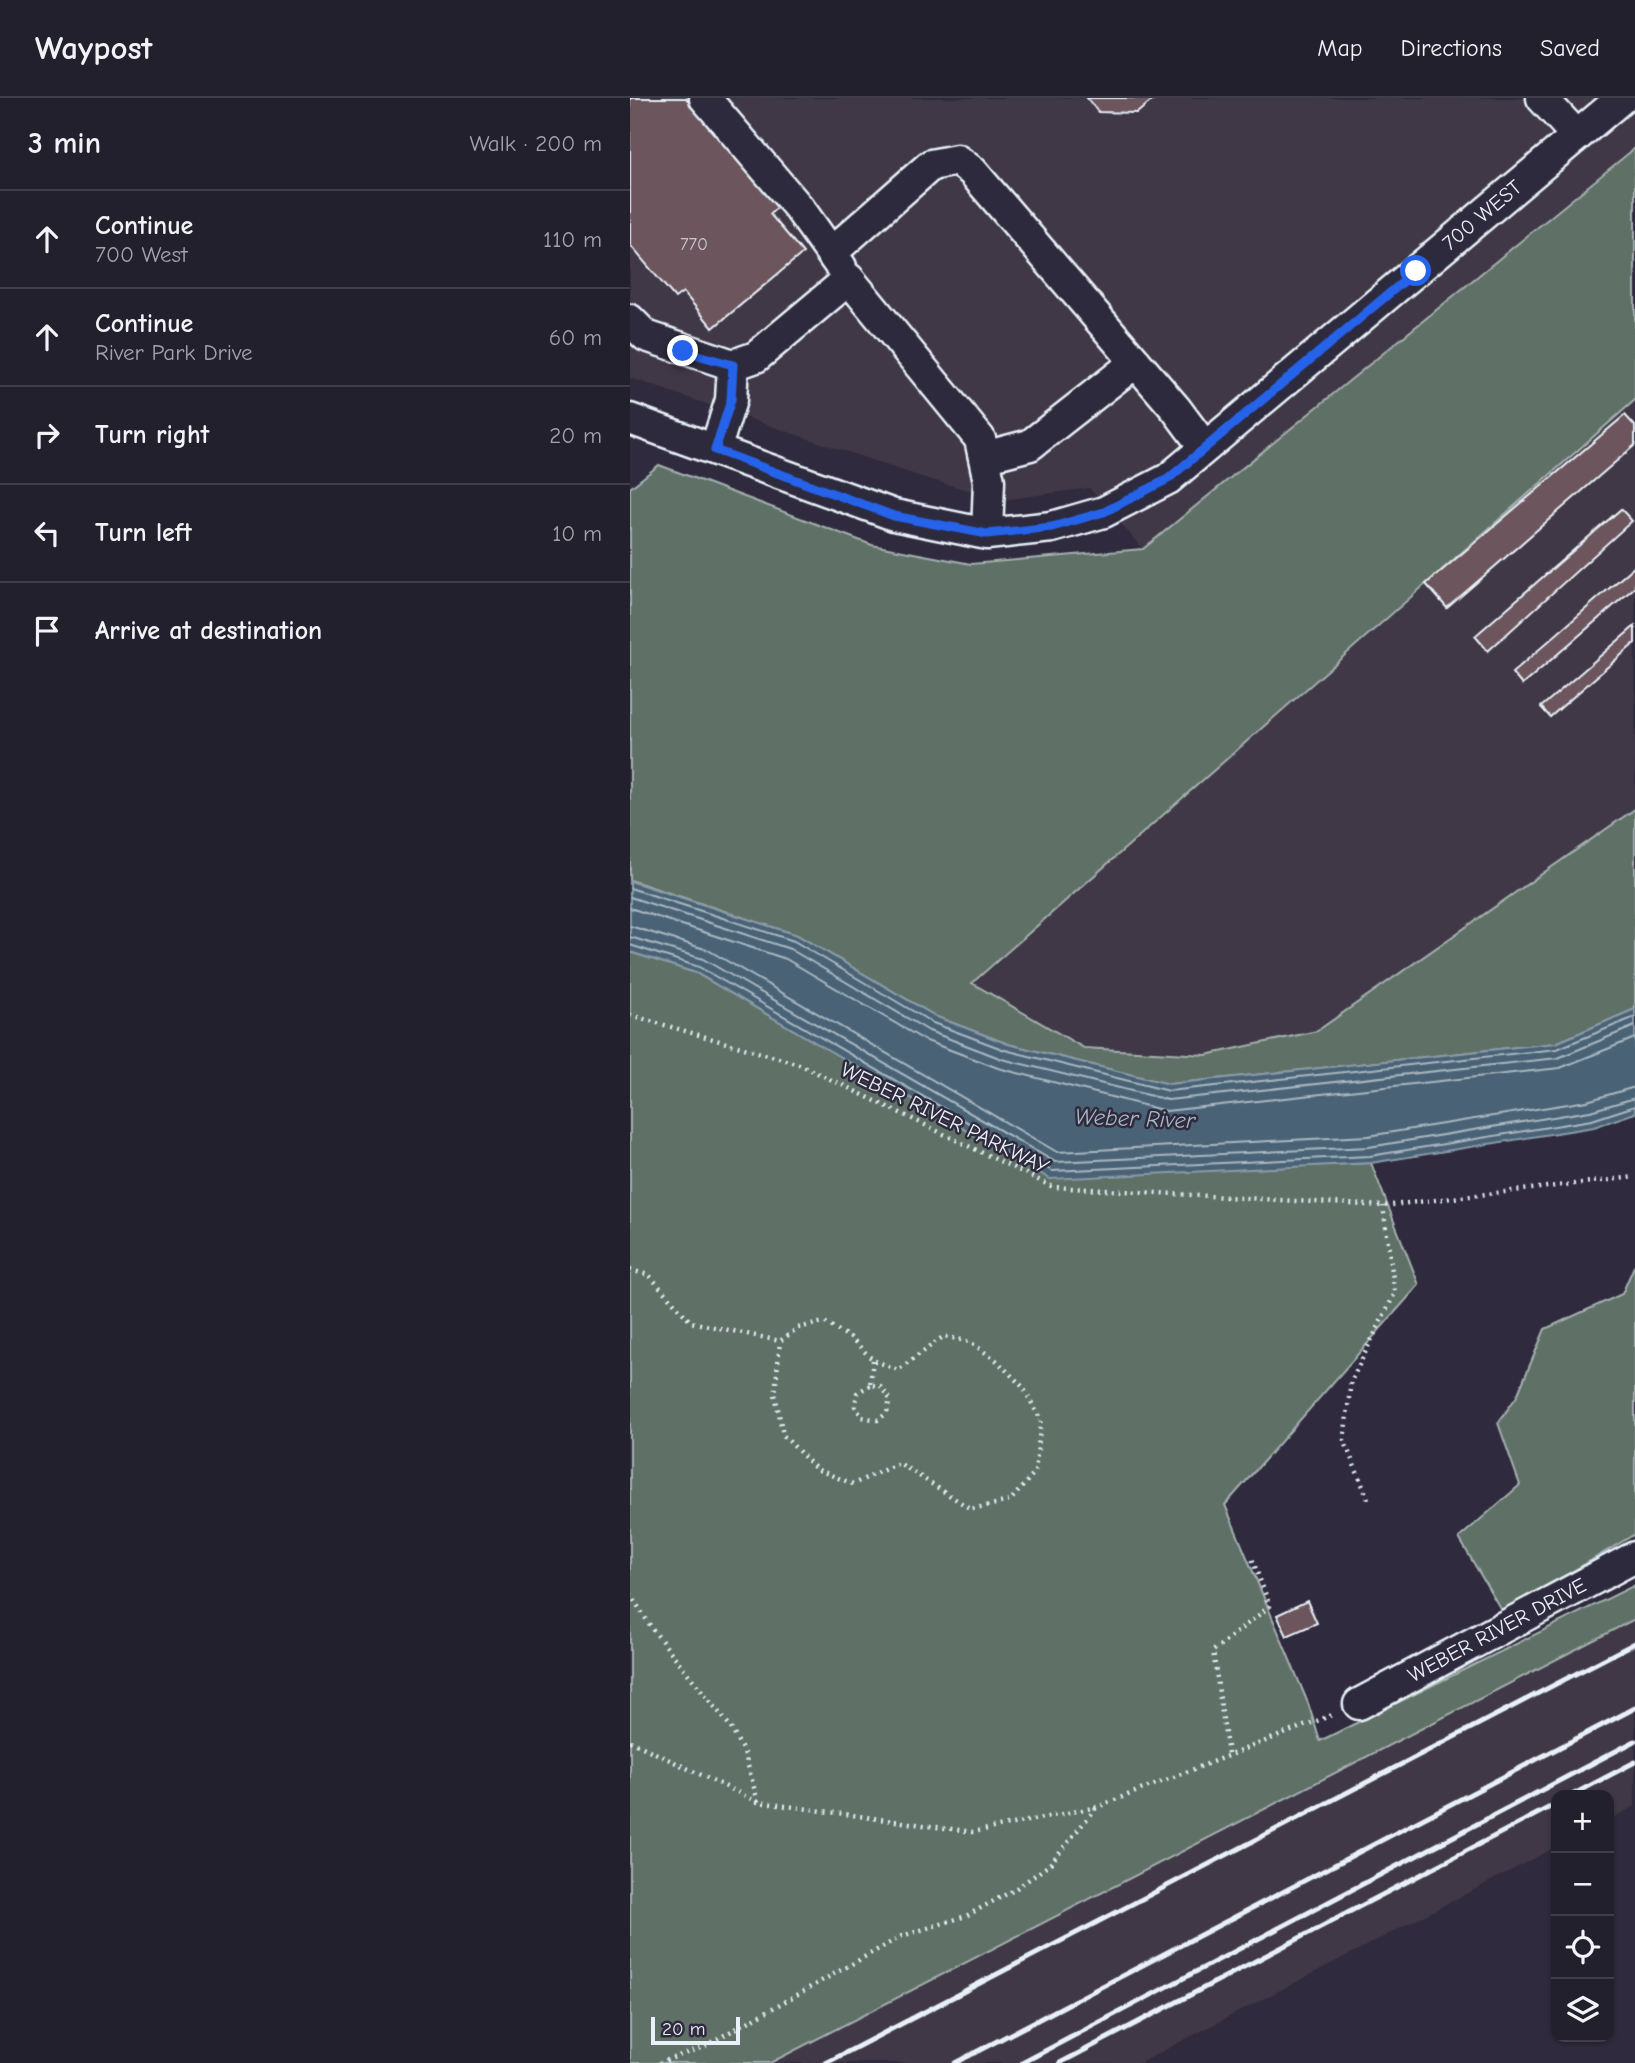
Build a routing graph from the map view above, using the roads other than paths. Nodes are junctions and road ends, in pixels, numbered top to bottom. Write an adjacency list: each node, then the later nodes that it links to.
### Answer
1 (705, 98): 5 (street)
2 (1542, 98): 4 (street)
3 (1622, 98): 4 (street, 700 WEST)
4 (1577, 136): 11 (street, 700 WEST)
5 (831, 253): 6 (street); 8 (street)
6 (849, 279): 9 (street); 13 (street)
7 (630, 320): 9 (street)
8 (1136, 362): 11 (street); 13 (street)
9 (733, 365): 12 (street)
10 (630, 419): 12 (street, 700 WEST)
11 (1205, 448): 14 (street, 700 WEST)
12 (715, 450): 14 (street, 700 WEST)
13 (984, 457): 14 (street)
14 (987, 534)
15 (1635, 1557): 16 (street, WEBER RIVER DRIVE)
16 (1359, 1704)

